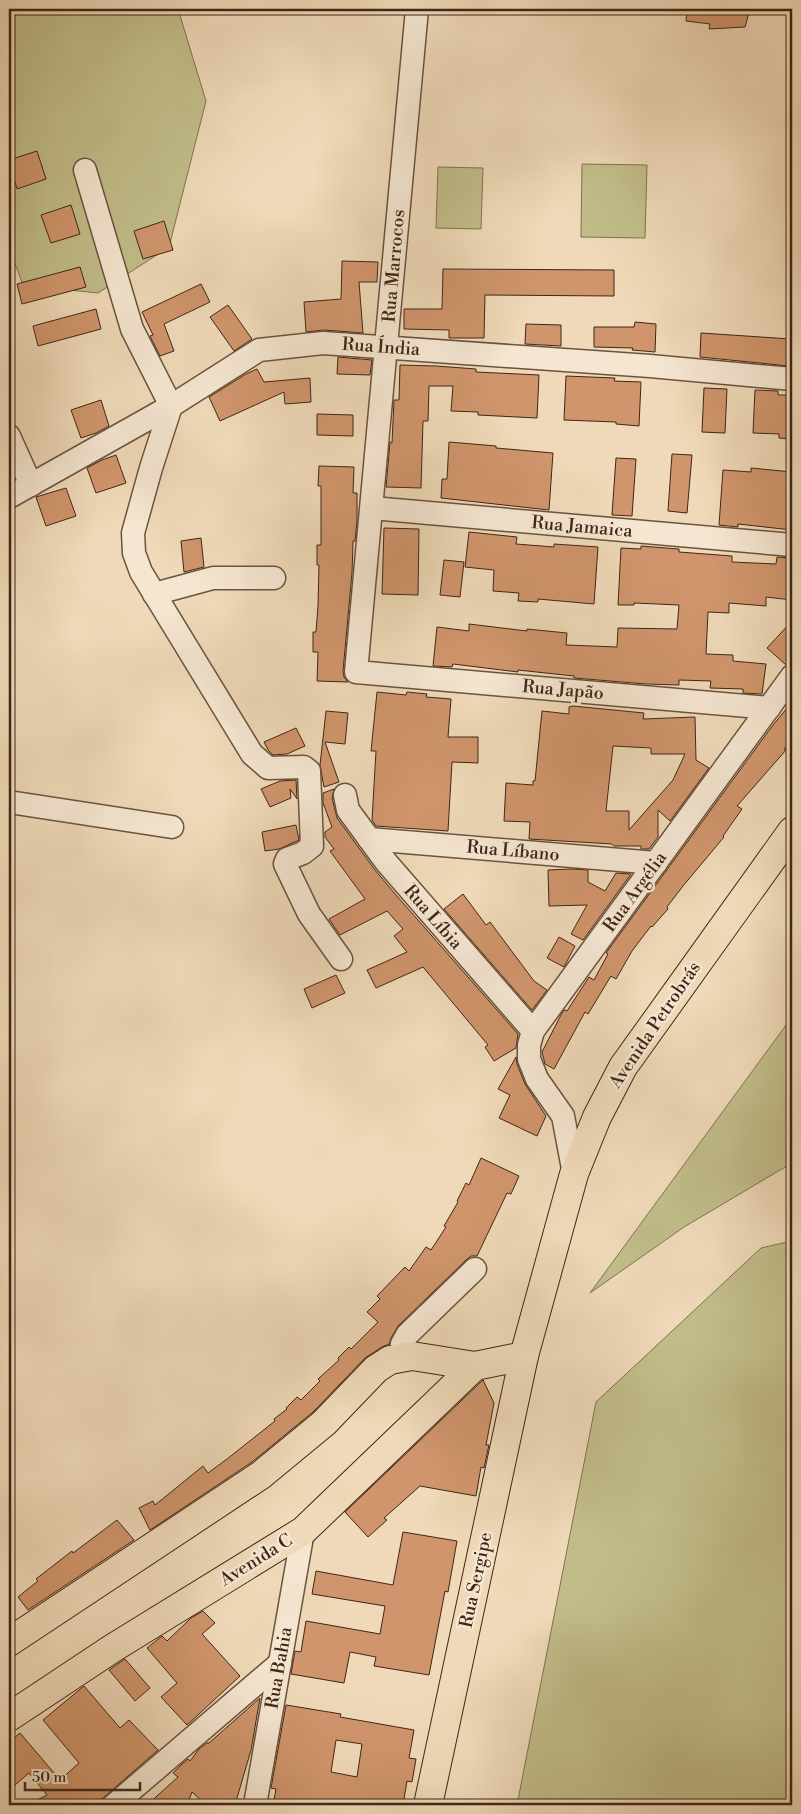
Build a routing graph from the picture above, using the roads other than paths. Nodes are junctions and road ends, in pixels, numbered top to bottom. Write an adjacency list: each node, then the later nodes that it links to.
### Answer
1 (417, 9): 3 (street, Rua Marrocos)
2 (85, 170): 5 (street)
3 (386, 347): 4 (street, Rua Índia); 5 (street, Rua Índia); 9 (street, Rua Marrocos)
4 (792, 379)
5 (171, 406): 7 (street, Rua Índia); 12 (street)
6 (9, 436): 7 (street)
7 (31, 485): 8 (street, Rua Índia)
8 (9, 497)
9 (372, 508): 10 (street, Rua Jamaica); 13 (street, Rua Marrocos)
10 (792, 546)
11 (274, 578): 12 (street)
12 (154, 594): 22 (street)
13 (356, 672): 15 (street, Rua Japão)
14 (792, 676): 15 (street, Rua Argélia)
15 (769, 708): 21 (street, Rua Argélia)
16 (345, 795): 20 (street, Rua Líbia)
17 (9, 802): 18 (street)
18 (172, 828)
19 (792, 831): 25 (main road, Avenida Petrobrás)
20 (369, 839): 21 (street, Rua Líbano); 23 (street, Rua Líbia)
21 (656, 863): 23 (street, Rua Argélia)
22 (341, 959)
23 (533, 1032): 24 (street, Rua Argélia)
24 (563, 1116): 25 (street); 26 (street, Rua Argélia)
25 (597, 1117): 26 (main road, Avenida Petrobrás)
26 (574, 1174): 29 (main road, Avenida Petrobrás)
27 (475, 1269): 28 (street)
28 (412, 1356): 30 (main road); 32 (main road)
29 (524, 1356): 30 (main road); 37 (main road, Rua Sergipe)
30 (475, 1366): 31 (main road, Avenida C)
31 (303, 1531): 33 (street, Rua Bahia); 34 (main road, Avenida C)
32 (9, 1642)
33 (280, 1663): 35 (street); 36 (street, Rua Bahia)
34 (9, 1717)
35 (114, 1805)
36 (255, 1805)
37 (428, 1805)

